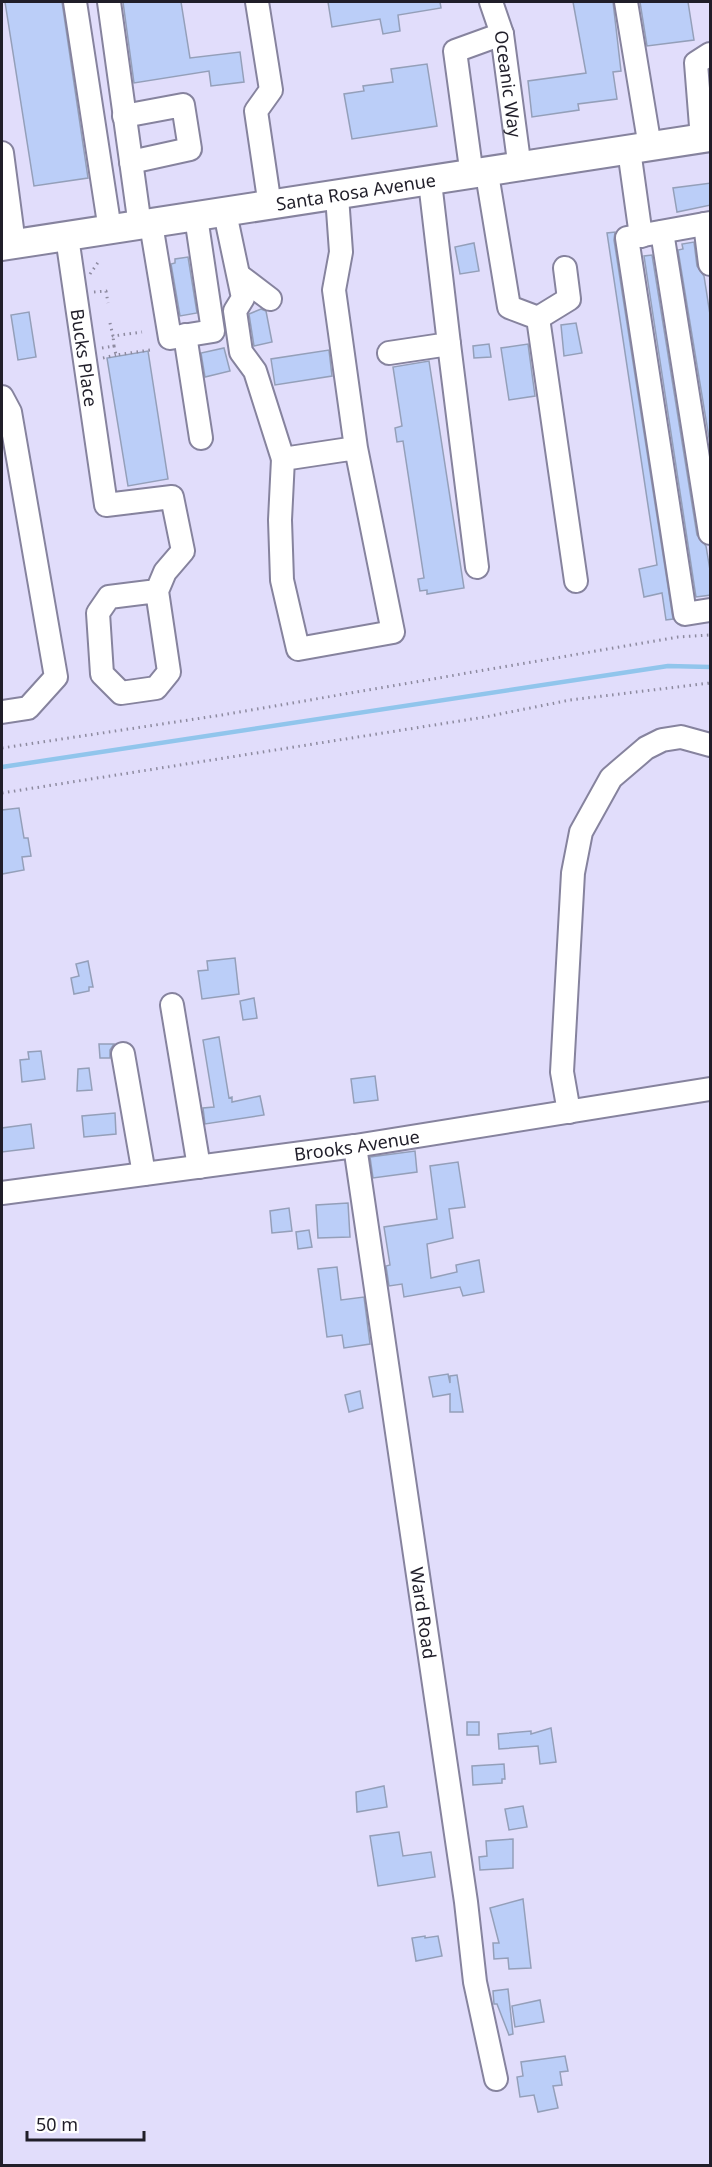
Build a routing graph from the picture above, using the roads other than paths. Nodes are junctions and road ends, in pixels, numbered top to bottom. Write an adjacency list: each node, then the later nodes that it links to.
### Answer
1 (75, 2): 22 (street)
2 (109, 2): 8 (street)
3 (257, 2): 17 (street)
4 (491, 2): 6 (street, Oceanic Way)
5 (626, 2): 10 (street)
6 (502, 34): 13 (street, Oceanic Way); 14 (street)
7 (711, 54): 9 (street)
8 (124, 116): 12 (street); 12 (street)
9 (706, 138): 10 (main road, Santa Rosa Avenue)
10 (640, 148): 13 (main road, Santa Rosa Avenue); 23 (street)
11 (2, 153): 25 (street)
12 (131, 162): 21 (street)
13 (520, 169): 14 (main road, Santa Rosa Avenue)
14 (480, 175): 15 (main road, Santa Rosa Avenue); 30 (street)
15 (430, 182): 16 (main road, Santa Rosa Avenue); 32 (street)
16 (337, 196): 17 (main road, Santa Rosa Avenue); 36 (street)
17 (270, 206): 18 (main road, Santa Rosa Avenue)
18 (225, 213): 19 (main road, Santa Rosa Avenue); 28 (street)
19 (196, 218): 21 (main road, Santa Rosa Avenue); 31 (street)
20 (708, 224): 23 (street); 26 (street)
21 (146, 225): 22 (main road, Santa Rosa Avenue); 31 (street)
22 (110, 231): 24 (main road, Santa Rosa Avenue)
23 (651, 234): 38 (street); 42 (street)
24 (67, 237): 25 (main road, Santa Rosa Avenue); 41 (street, Bucks Place)
25 (8, 245)
26 (711, 264)
27 (565, 268): 30 (street)
28 (241, 277): 29 (street); 37 (street)
29 (270, 299)
30 (538, 318): 40 (street)
31 (185, 335): 35 (street)
32 (449, 344): 33 (street); 39 (street)
33 (389, 353)
34 (2, 397): 43 (street)
35 (201, 438)
36 (356, 448): 37 (street); 37 (street)
37 (283, 459)
38 (711, 533)
39 (477, 567)
40 (576, 581)
41 (157, 591): 41 (street)
42 (711, 610)
43 (2, 712)
44 (711, 745): 48 (street)
45 (172, 1005): 50 (street)
46 (123, 1054): 51 (street)
47 (711, 1089): 48 (street, Brooks Avenue)
48 (569, 1112): 49 (street, Brooks Avenue)
49 (355, 1146): 50 (street, Brooks Avenue); 53 (street, Ward Road)
50 (199, 1167): 51 (street, Brooks Avenue)
51 (144, 1174): 52 (street, Brooks Avenue)
52 (2, 1193)
53 (496, 2079)

